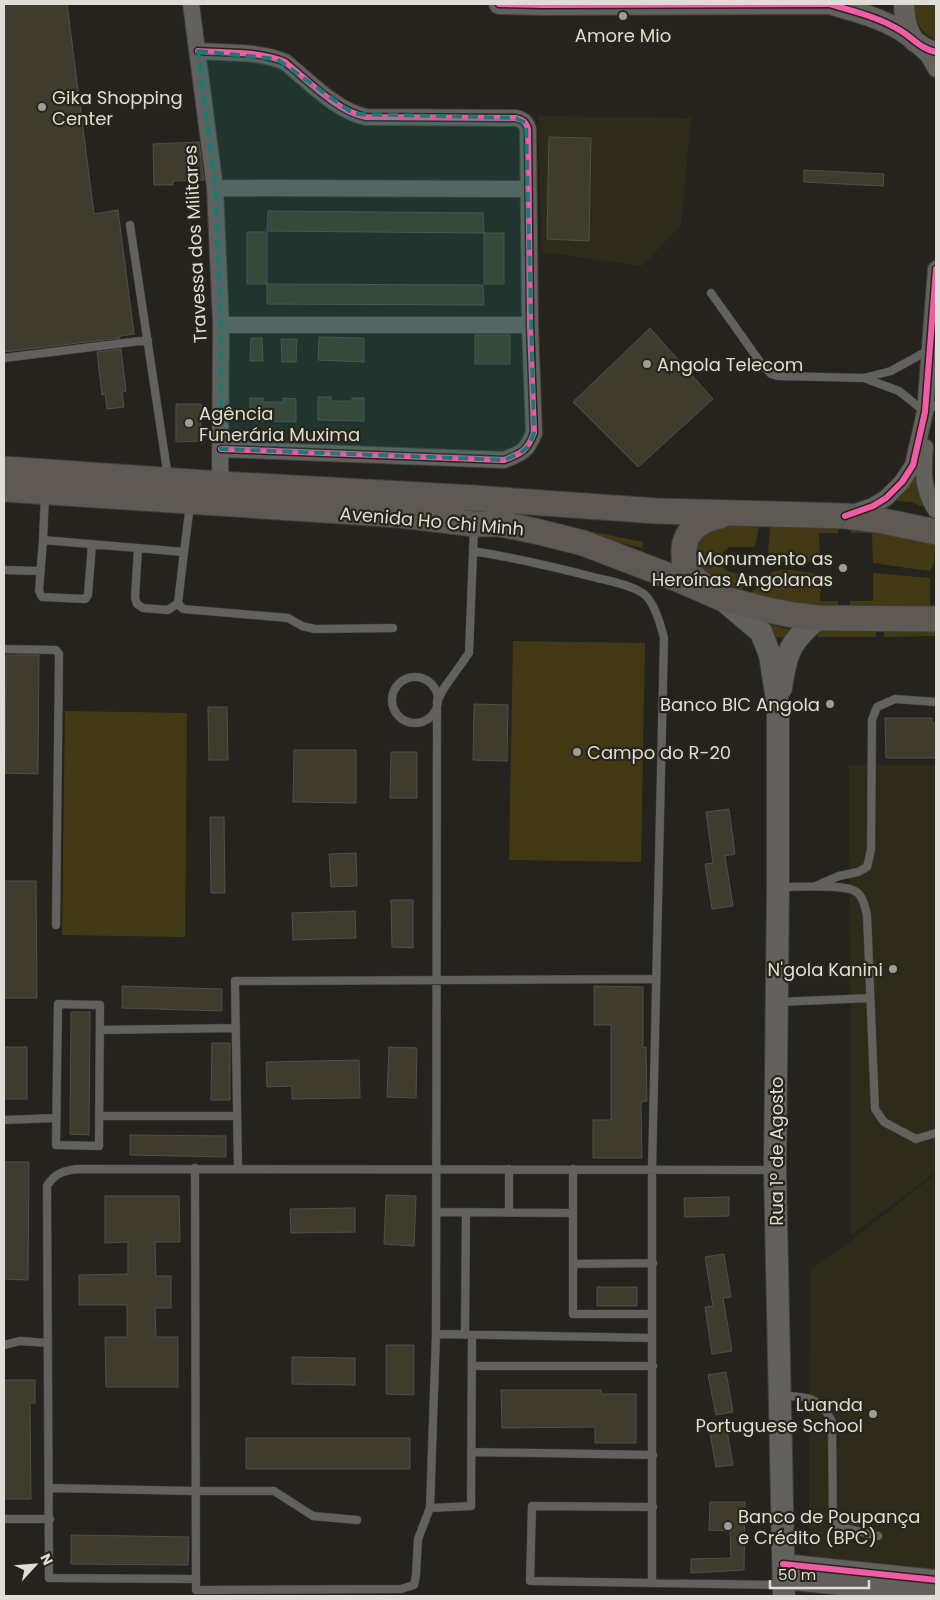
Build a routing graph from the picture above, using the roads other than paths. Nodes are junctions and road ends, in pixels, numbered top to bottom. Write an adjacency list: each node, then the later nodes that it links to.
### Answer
1 (191, 4): 5 (street, Travessa dos Militares)
2 (499, 4): 4 (street)
3 (904, 4): 4 (street)
4 (918, 45): 6 (street); 7 (street)
5 (198, 51): 8 (street, Travessa dos Militares); 9 (street)
6 (936, 52)
7 (936, 69)
8 (215, 188): 9 (street); 14 (street, Travessa dos Militares)
9 (528, 189): 13 (street)
10 (130, 225): 15 (lane)
11 (936, 269): 16 (street)
12 (711, 293): 18 (lane)
13 (530, 324): 14 (street); 20 (street)
14 (221, 326): 20 (street, Travessa dos Militares)
15 (148, 340): 17 (lane); 22 (lane)
16 (931, 349): 18 (lane); 19 (street)
17 (4, 358)
18 (864, 378): 19 (lane)
19 (930, 409): 27 (street); 29 (street)
20 (221, 449): 23 (street, Travessa dos Militares)
21 (4, 469): 22 (main road, Avenida Ho Chi Minh)
22 (168, 479): 23 (main road, Avenida Ho Chi Minh)
23 (220, 484): 28 (main road, Avenida Ho Chi Minh)
24 (4, 489): 25 (main road, Avenida Ho Chi Minh)
25 (45, 492): 26 (main road, Avenida Ho Chi Minh); 32 (lane)
26 (191, 501): 30 (main road, Avenida Ho Chi Minh); 36 (lane)
27 (936, 510)
28 (732, 514): 29 (main road, Avenida Ho Chi Minh); 39 (main road)
29 (846, 516): 31 (main road, Avenida Ho Chi Minh)
30 (474, 524): 35 (lane); 39 (main road, Avenida Ho Chi Minh)
31 (936, 532)
32 (43, 540): 33 (lane); 38 (lane)
33 (92, 544): 34 (lane); 38 (lane)
34 (138, 548): 36 (lane); 40 (lane)
35 (473, 551): 45 (lane); 52 (lane)
36 (184, 552): 40 (lane)
37 (4, 570): 38 (lane)
38 (39, 571)
39 (721, 598): 41 (main road, Avenida Ho Chi Minh); 47 (main road)
40 (178, 603): 43 (lane)
41 (818, 618): 42 (main road, Avenida Ho Chi Minh); 47 (main road)
42 (936, 619)
43 (393, 628)
44 (4, 649): 50 (lane)
45 (438, 701): 45 (lane); 51 (lane)
46 (936, 702): 49 (lane)
47 (778, 706): 48 (main road, Rua 1º de Agosto)
48 (778, 887): 49 (lane); 54 (main road, Rua 1º de Agosto)
49 (814, 887): 53 (lane)
50 (56, 925)
51 (437, 979): 52 (lane); 55 (lane); 66 (lane)
52 (656, 979): 67 (lane)
53 (870, 998): 54 (lane); 61 (lane)
54 (777, 1002): 68 (main road, Rua 1º de Agosto)
55 (236, 1028): 56 (lane); 58 (lane)
56 (100, 1030): 57 (lane); 59 (lane)
57 (100, 1116): 58 (lane); 59 (lane)
58 (237, 1116): 63 (lane)
59 (56, 1118): 60 (lane)
60 (4, 1120)
61 (936, 1133)
62 (195, 1168): 63 (lane); 79 (lane); 87 (lane)
63 (238, 1168): 66 (lane)
64 (509, 1169): 65 (lane); 66 (lane); 71 (lane)
65 (573, 1169): 67 (lane); 72 (lane)
66 (436, 1170): 69 (lane)
67 (652, 1170): 68 (lane); 73 (lane)
68 (775, 1170): 83 (main road, Rua 1º de Agosto)
69 (437, 1212): 70 (lane); 76 (lane)
70 (466, 1212): 71 (lane); 77 (lane)
71 (509, 1212): 72 (lane)
72 (573, 1213): 74 (lane)
73 (653, 1263): 74 (lane); 75 (lane)
74 (573, 1264): 75 (lane)
75 (652, 1314): 78 (lane)
76 (436, 1334): 77 (lane); 89 (lane)
77 (468, 1335): 78 (lane); 81 (lane)
78 (652, 1338): 82 (lane)
79 (48, 1343): 80 (lane); 86 (lane)
80 (4, 1345)
81 (472, 1366): 82 (lane); 84 (lane)
82 (653, 1366): 85 (lane)
83 (780, 1396): 93 (lane); 96 (main road, Rua 1º de Agosto)
84 (471, 1452): 85 (lane); 89 (lane)
85 (653, 1455): 88 (lane)
86 (50, 1488): 87 (lane); 91 (lane)
87 (196, 1491): 92 (lane); 94 (lane)
88 (653, 1507): 97 (lane); 97 (lane)
89 (430, 1508): 94 (lane)
90 (4, 1519): 91 (lane)
91 (50, 1519): 94 (lane)
92 (357, 1520)
93 (878, 1536)
94 (196, 1579)
95 (936, 1580): 96 (street)
96 (784, 1581): 97 (lane); 98 (street)
97 (652, 1582)
98 (936, 1595)

